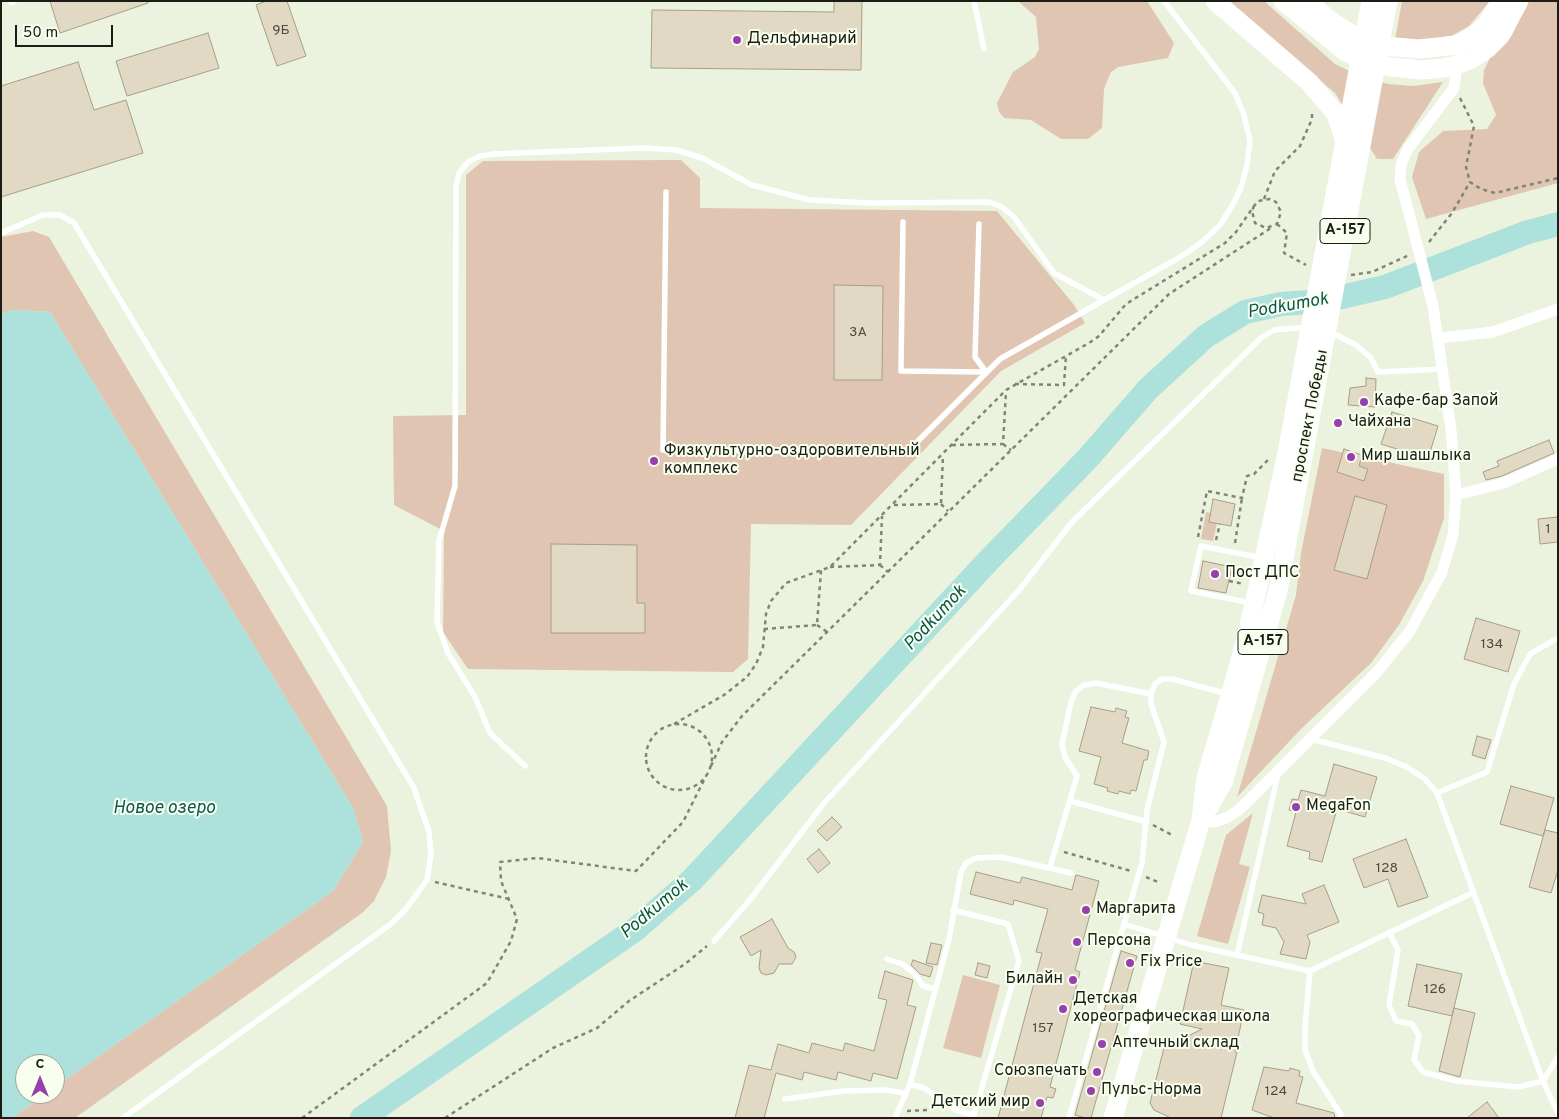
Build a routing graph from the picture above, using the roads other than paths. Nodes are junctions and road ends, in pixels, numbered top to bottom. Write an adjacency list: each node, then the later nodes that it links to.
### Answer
1 (974, 1): 9 (lane)
2 (1164, 1): 16 (lane)
3 (1215, 1): 11 (main road)
4 (1283, 1): 10 (main road)
5 (1307, 1): 6 (main road)
6 (1501, 1)
7 (1519, 1): 10 (main road)
8 (1379, 3): 11 (main road, проспект Победы / А-157); 23 (main road, проспект Победы / А-157)
9 (984, 49)
10 (1457, 64): 20 (street)
11 (1345, 139): 23 (main road, проспект Победы / А-157)
12 (666, 192): 22 (lane)
13 (903, 222): 22 (lane)
14 (979, 224): 22 (lane)
15 (1, 233): 58 (lane)
16 (1104, 300): 22 (lane); 32 (lane)
17 (1558, 309): 20 (street)
18 (1314, 328): 45 (lane)
19 (1322, 329): 21 (lane)
20 (1438, 338): 21 (street)
21 (1443, 369): 25 (street)
22 (986, 372)
23 (1287, 455): 26 (main road, проспект Победы / А-157); 36 (main road, проспект Победы / А-157)
24 (1558, 459): 25 (street)
25 (1456, 495): 31 (street)
26 (1264, 559): 27 (main road, проспект Победы / А-157); 27 (lane)
27 (1254, 604): 30 (main road, проспект Победы / А-157)
28 (1558, 638): 34 (lane)
29 (1151, 694): 30 (lane); 35 (lane); 37 (lane)
30 (1230, 695): 36 (main road, проспект Победы / А-157)
31 (1311, 739): 33 (street); 34 (lane)
32 (526, 766)
33 (1279, 770): 36 (street); 46 (lane)
34 (1437, 793): 40 (lane)
35 (1070, 801): 37 (lane); 38 (lane)
36 (1201, 820): 44 (main road, проспект Победы / А-157)
37 (1147, 822): 42 (lane)
38 (1050, 867): 39 (lane); 41 (lane)
39 (1071, 873)
40 (1474, 892): 43 (lane); 51 (lane)
41 (953, 910): 49 (lane); 57 (lane)
42 (1124, 924): 44 (lane); 60 (lane)
43 (1389, 932): 48 (lane); 51 (lane)
44 (1166, 937): 46 (lane); 61 (main road, проспект Победы / А-157)
45 (714, 941)
46 (1236, 955): 48 (lane)
47 (887, 959): 49 (lane)
48 (1310, 971): 62 (lane)
49 (936, 990): 52 (lane)
50 (1558, 1057): 51 (lane)
51 (1543, 1082): 55 (lane)
52 (910, 1084): 53 (lane); 57 (lane)
53 (904, 1093): 54 (lane); 56 (lane)
54 (785, 1099)
55 (1558, 1113)
56 (895, 1115): 59 (lane)
57 (973, 1116)
58 (123, 1118)
59 (888, 1118)
60 (1069, 1118)
61 (1113, 1118)
62 (1340, 1118)

